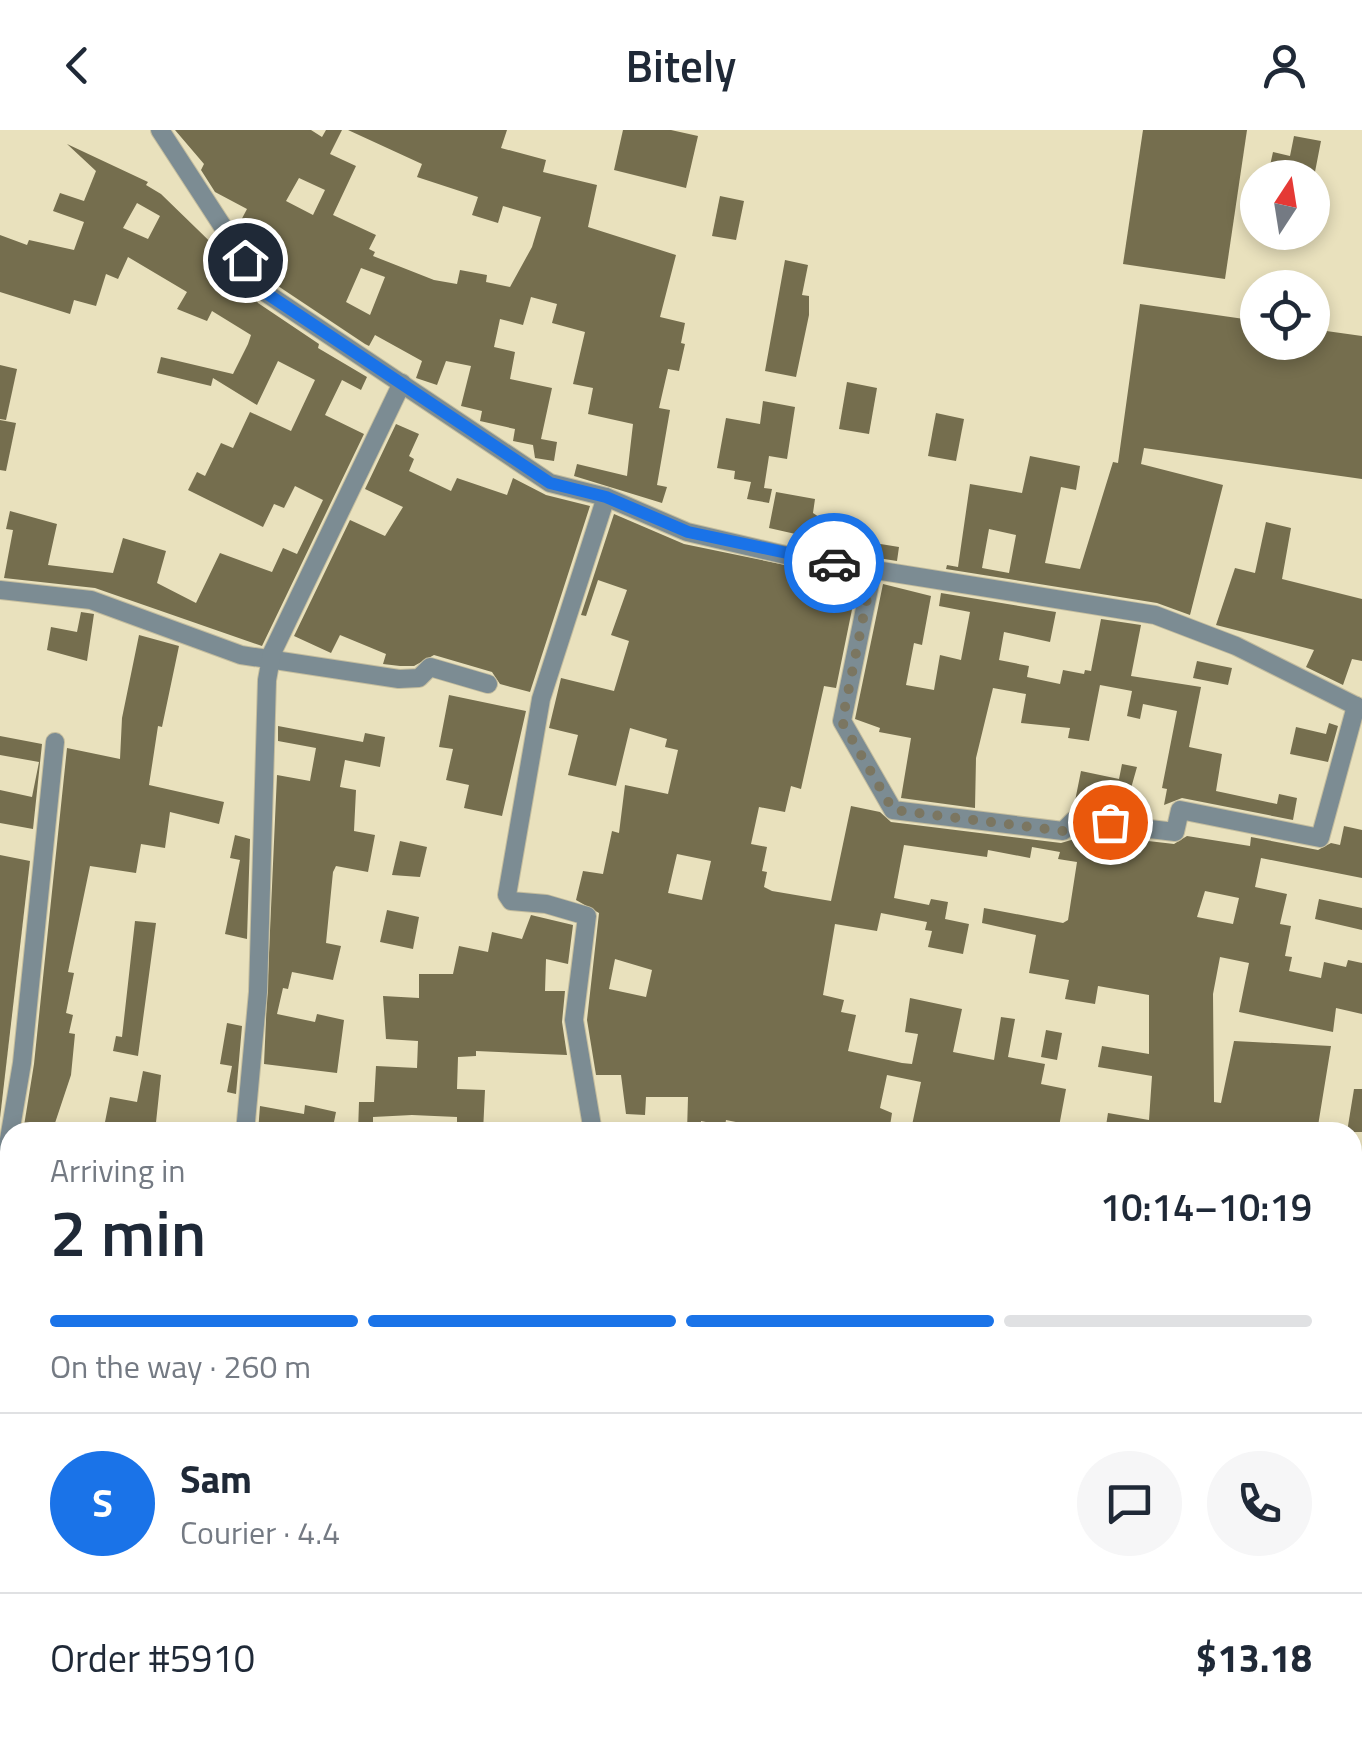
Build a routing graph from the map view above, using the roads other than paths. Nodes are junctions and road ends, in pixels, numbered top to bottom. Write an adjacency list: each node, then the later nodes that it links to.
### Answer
1 (160, 130): 2 (street)
2 (402, 383): 3 (street); 6 (street)
3 (606, 497): 4 (street); 12 (street)
4 (873, 569): 8 (street); 8 (street)
5 (0, 590): 6 (street)
6 (271, 659): 7 (street); 11 (street)
7 (488, 684)
8 (1359, 707)
9 (54, 742): 10 (street)
10 (11, 1122)
11 (245, 1122)
12 (591, 1122)

